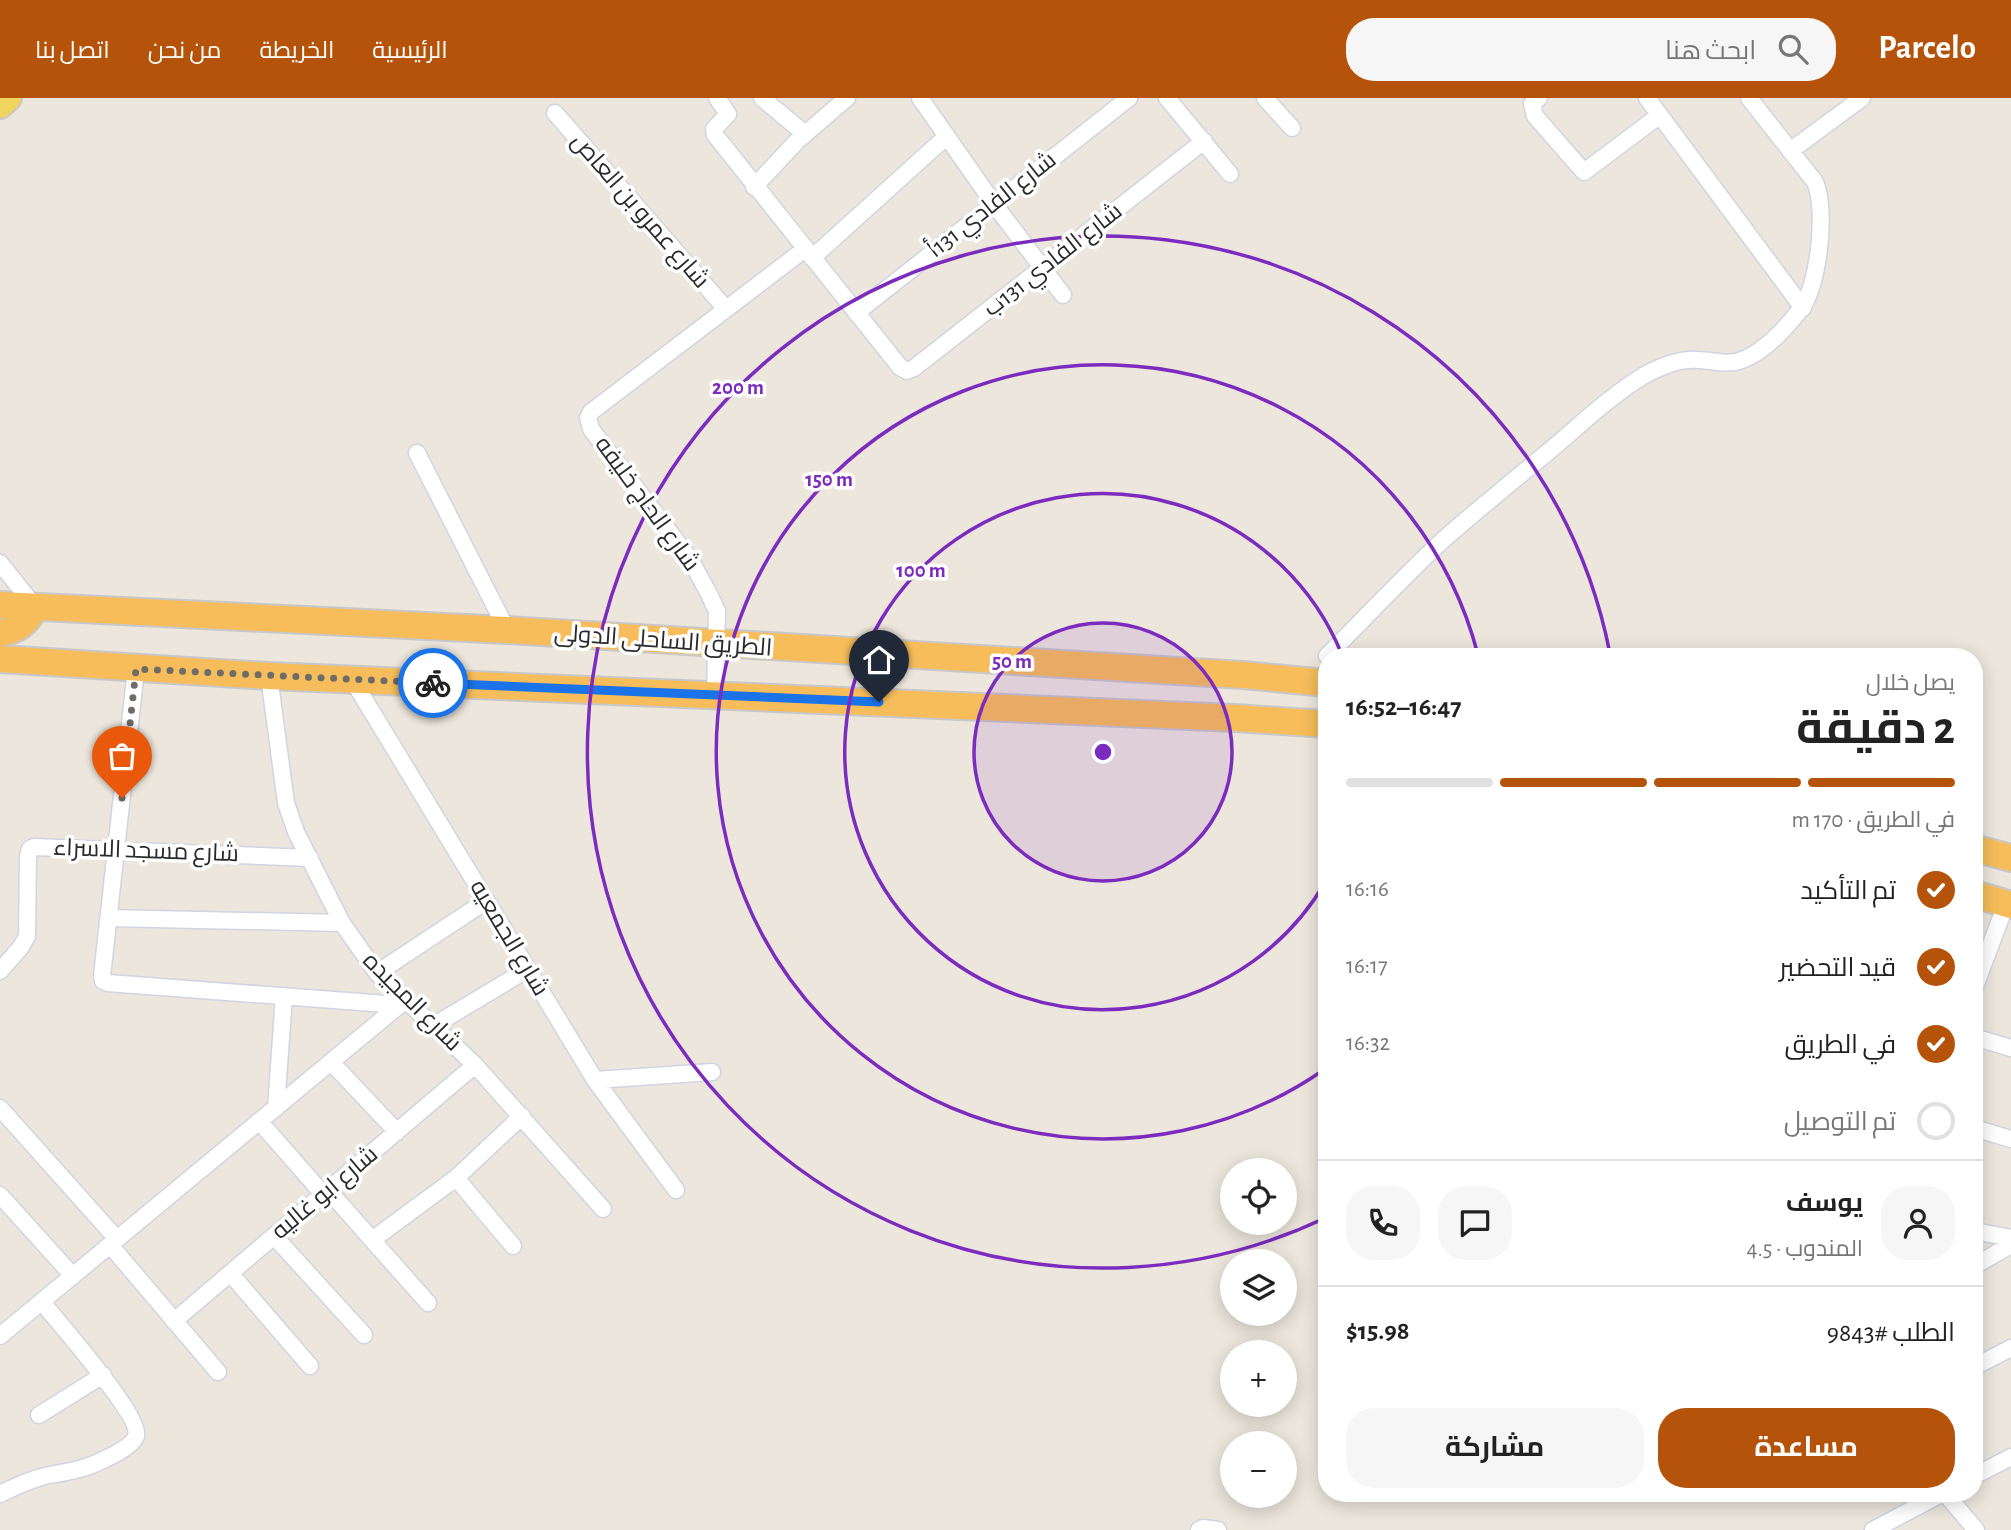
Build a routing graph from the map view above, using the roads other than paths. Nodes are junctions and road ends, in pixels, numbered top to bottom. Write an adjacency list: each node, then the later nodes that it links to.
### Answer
1 (9, 98): 13 (main road)
2 (717, 98): 22 (street)
3 (762, 98): 17 (street)
4 (847, 98): 17 (street)
5 (920, 98): 18 (street)
6 (1129, 98): 23 (street, شارع الفادي 131أ)
7 (1167, 98): 19 (street)
8 (1265, 98): 16 (street)
9 (1539, 98): 15 (street)
10 (1647, 98): 15 (street)
11 (1749, 98): 20 (street)
12 (1861, 98): 20 (street)
13 (0, 106)
14 (555, 113): 28 (street, شارع عمرو بن العاص)
15 (1660, 115): 27 (street)
16 (1292, 128)
17 (805, 134): 22 (street)
18 (947, 136): 23 (street); 24 (street, شارع الحاج خليفه)
19 (1204, 141): 21 (street); 25 (street, شارع الفادي 131ب)
20 (1790, 151): 27 (street)
21 (1230, 174)
22 (754, 187): 24 (street)
23 (994, 204): 25 (street); 29 (street, شارع الفادي 131أ)
24 (808, 253): 28 (street, شارع الحاج خليفه); 29 (street)
25 (1044, 268): 26 (street); 29 (street, شارع الفادي 131ب)
26 (1063, 295)
27 (1803, 308): 37 (street)
28 (726, 309): 36 (street, شارع الحاج خليفه)
29 (856, 313)
30 (417, 453): 34 (street)
31 (0, 563): 33 (street)
32 (0, 605): 33 (highway, الطريق الساحلى الدولى)
33 (34, 607): 34 (highway, الطريق الساحلى الدولى); 35 (highway)
34 (507, 630): 36 (highway, الطريق الساحلى الدولى)
35 (0, 633)
36 (717, 645): 42 (highway, الطريق الساحلى الدولى); 43 (street, شارع الحاج خليفه)
37 (1336, 648)
38 (0, 659): 39 (highway, الطريق الساحلى الدولى)
39 (136, 669): 40 (highway, الطريق الساحلى الدولى); 45 (street)
40 (269, 676): 41 (highway, الطريق الساحلى الدولى); 47 (street, شارع المجيده)
41 (352, 679): 43 (highway, الطريق الساحلى الدولى); 50 (street, شارع الجمعيه)
42 (1315, 682)
43 (715, 695): 44 (highway, الطريق الساحلى الدولى)
44 (1318, 723)
45 (116, 850): 47 (street, شارع مسجد الاسراء); 52 (street); 56 (street, شارع مسجد الاسراء)
46 (1983, 850): 48 (highway)
47 (310, 858): 53 (street, شارع المجيده)
48 (2011, 858)
49 (1983, 897): 51 (highway)
50 (486, 901): 55 (street, شارع الجمعيه); 57 (street)
51 (2008, 904): 54 (street)
52 (108, 918): 53 (street); 58 (street)
53 (342, 923): 57 (street, شارع المجيده)
54 (1983, 966)
55 (528, 970): 60 (street); 66 (street, شارع الجمعيه)
56 (0, 971)
57 (377, 973): 59 (street, شارع المجيده)
58 (284, 996): 59 (street); 68 (street)
59 (403, 1002): 60 (street, شارع المجيده); 63 (street)
60 (433, 1026): 64 (street, شارع المجيده)
61 (1983, 1040): 62 (street)
62 (2011, 1048)
63 (331, 1062): 68 (street); 72 (street)
64 (475, 1065): 69 (street, شارع المجيده); 72 (street, شارع ابو غاليه)
65 (712, 1072): 66 (street)
66 (595, 1080): 75 (street, شارع الجمعيه)
67 (0, 1108): 83 (street)
68 (276, 1108): 70 (street)
69 (522, 1116): 74 (street); 78 (street, شارع المجيده)
70 (260, 1121): 76 (street); 83 (street)
71 (1983, 1131): 73 (street)
72 (397, 1132): 76 (street, شارع ابو غاليه)
73 (2011, 1139)
74 (456, 1178): 82 (street); 85 (street)
75 (676, 1190)
76 (326, 1192): 80 (street, شارع ابو غاليه); 82 (street)
77 (0, 1195): 88 (street)
78 (603, 1209)
79 (1983, 1232): 81 (street)
80 (274, 1236): 87 (street, شارع ابو غاليه); 92 (street)
81 (2011, 1237)
82 (372, 1240): 90 (street)
83 (114, 1242): 88 (street); 91 (street)
84 (2011, 1245): 86 (street)
85 (513, 1246)
86 (1983, 1261)
87 (230, 1273): 91 (street, شارع ابو غاليه); 96 (street)
88 (73, 1276): 89 (street)
89 (42, 1302): 93 (street); 98 (street)
90 (428, 1303)
91 (174, 1321): 97 (street)
92 (364, 1335)
93 (0, 1336)
94 (2011, 1348): 95 (street)
95 (1983, 1362)
96 (310, 1366)
97 (218, 1372)
98 (103, 1376): 99 (street); 102 (street)
99 (39, 1415)
100 (2011, 1457): 101 (street)
101 (1983, 1471)
102 (0, 1494)
103 (1912, 1502): 107 (street)
104 (1952, 1502): 108 (street)
105 (1199, 1530): 106 (street)
106 (1218, 1530)
107 (1872, 1530)
108 (1976, 1530)

